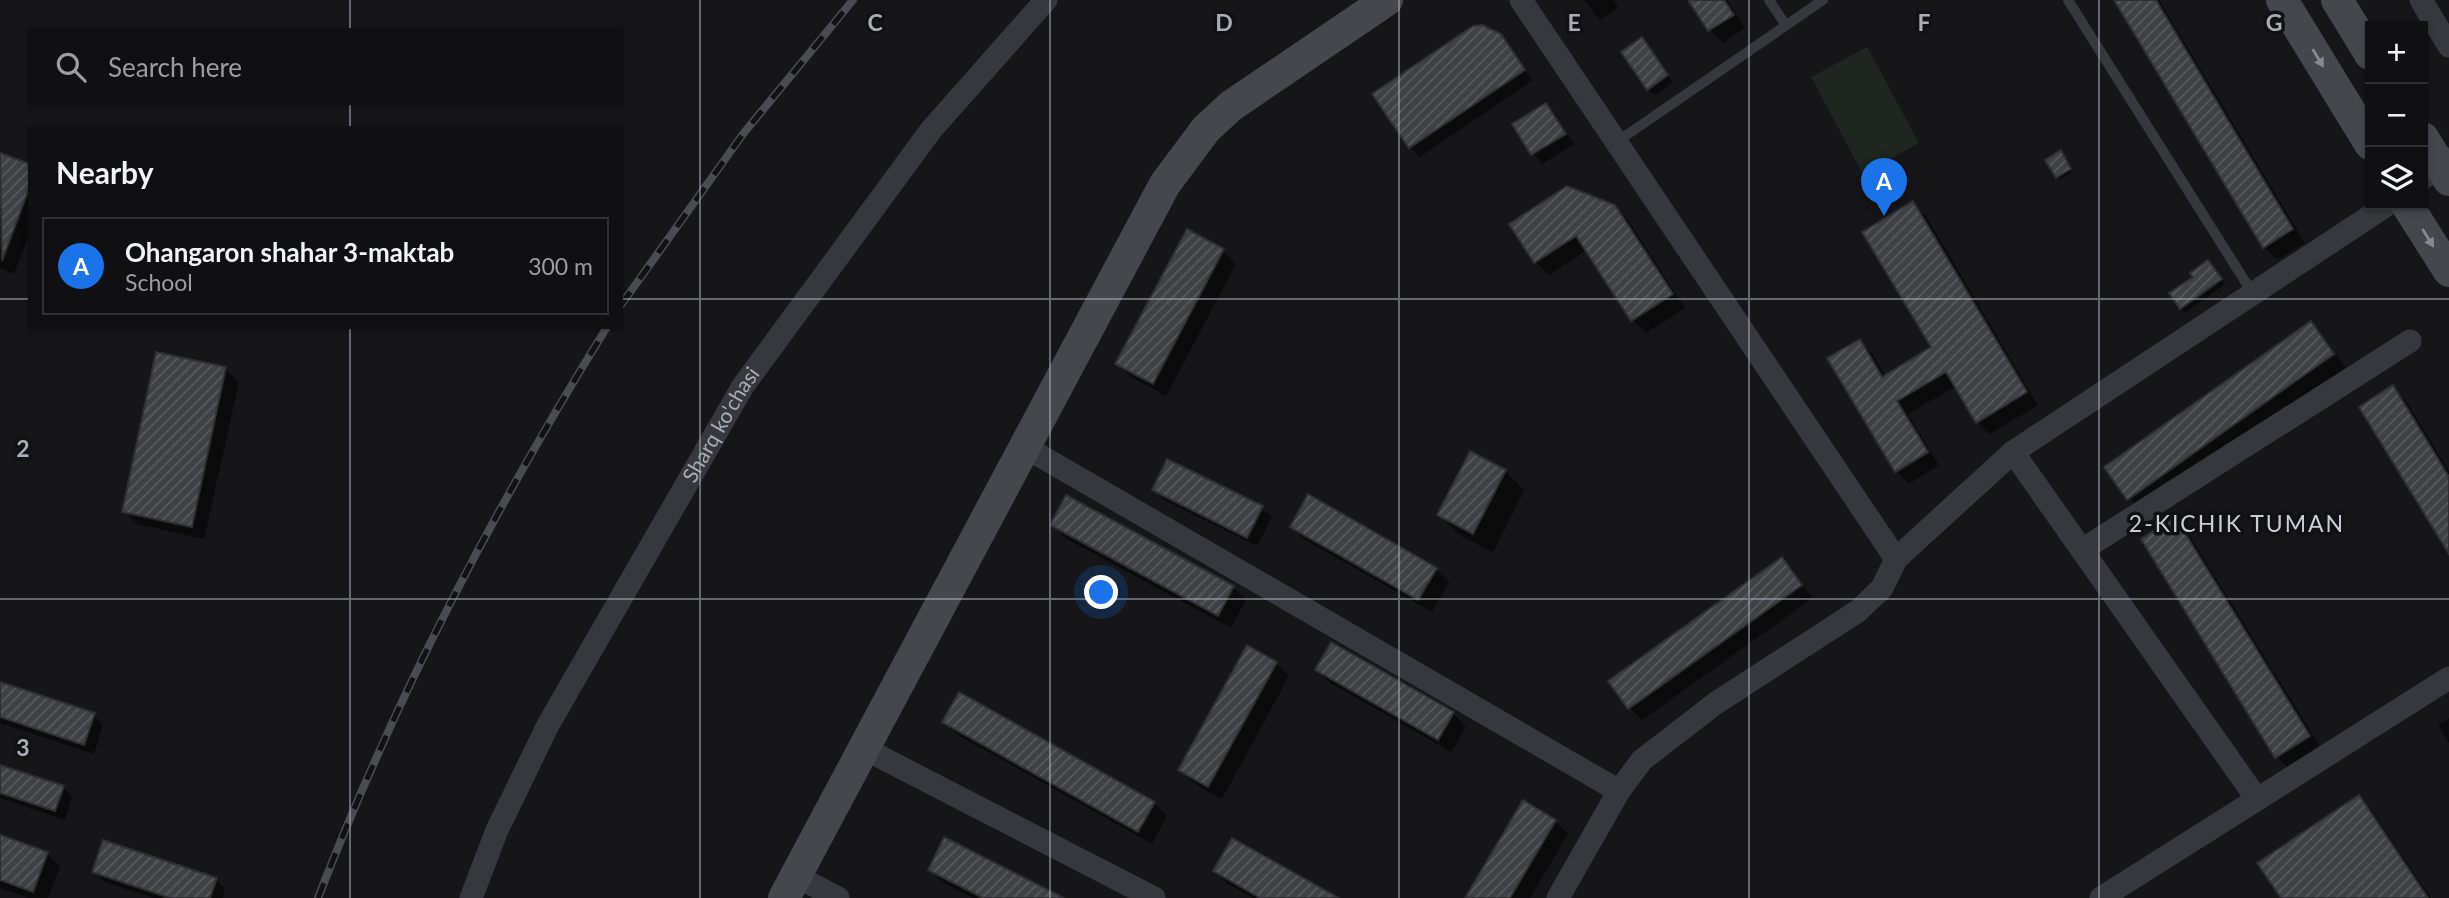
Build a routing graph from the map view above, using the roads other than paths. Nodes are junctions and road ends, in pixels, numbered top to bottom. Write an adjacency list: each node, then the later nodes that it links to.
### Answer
1 (1046, 0): 31 (street, Sharq ko'chasi)
2 (1387, 0): 22 (main road)
3 (1521, 0): 14 (street)
4 (1769, 0): 10 (lane)
5 (1823, 0): 10 (lane)
6 (2068, 0): 20 (lane)
7 (2282, 0): 13 (main road, one-way to 13)
8 (2337, 0): 11 (main road)
9 (2421, 0): 12 (street)
10 (1785, 24): 14 (lane)
11 (2365, 46)
12 (2449, 46)
13 (2365, 136)
14 (1614, 143): 25 (street)
15 (2428, 147): 16 (main road)
16 (2440, 170)
17 (2380, 210): 20 (street)
18 (2410, 210): 19 (main road, one-way to 19)
19 (2449, 271)
20 (2253, 294): 23 (street)
21 (2410, 341): 24 (street)
22 (1024, 447): 27 (main road); 28 (street)
23 (2013, 452): 24 (street); 25 (street)
24 (2082, 550): 29 (street)
25 (1896, 559): 28 (street)
26 (2449, 678): 29 (street)
27 (865, 749): 30 (main road); 33 (street)
28 (1619, 791): 34 (street)
29 (2257, 799): 35 (street)
30 (790, 887): 32 (street)
31 (471, 898)
32 (838, 898)
33 (1154, 898)
34 (1558, 898)
35 (2101, 898)

